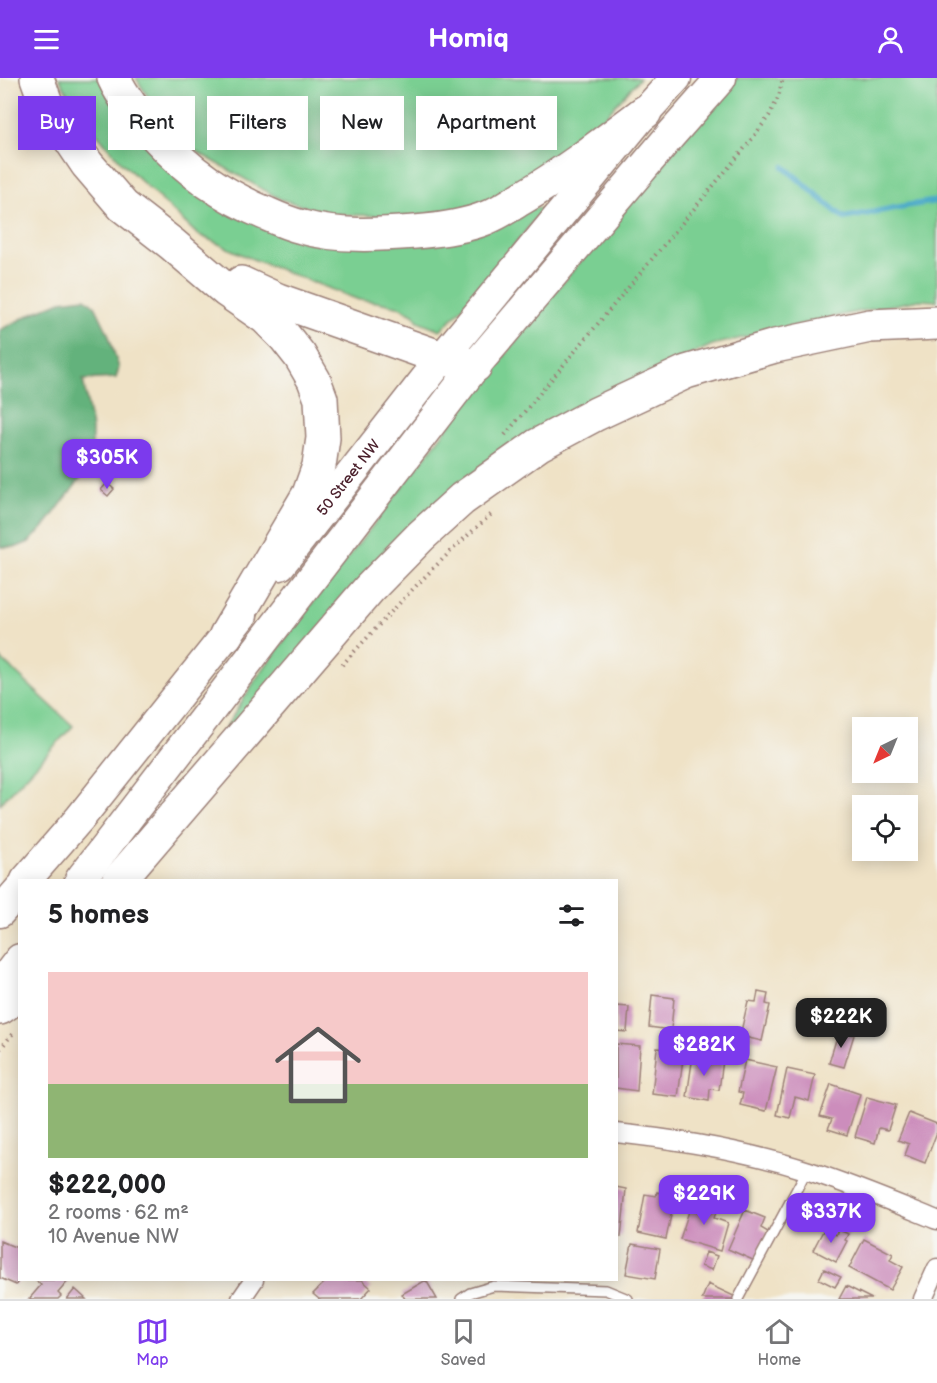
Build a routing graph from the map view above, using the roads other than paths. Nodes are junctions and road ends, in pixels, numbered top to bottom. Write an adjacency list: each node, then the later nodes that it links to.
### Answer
1 (37, 78): 6 (highway)
2 (114, 78): 5 (highway)
3 (676, 78): 5 (main road, 50 Street NW)
4 (721, 78): 9 (main road, 50 Street NW)
5 (645, 112): 8 (main road, 50 Street NW)
6 (172, 244): 8 (highway); 10 (highway)
7 (937, 323): 13 (highway)
8 (442, 358): 9 (highway); 10 (main road, 50 Street NW)
9 (475, 366): 12 (main road, 50 Street NW)
10 (226, 635): 11 (main road, 50 Street NW)
11 (27, 879)
12 (81, 879)
13 (119, 879)
14 (18, 891): 15 (main road)
15 (0, 912)
16 (18, 962): 17 (main road)
17 (0, 985)
18 (18, 995): 19 (highway)
19 (0, 1008)
20 (618, 1133): 21 (street)
21 (807, 1170): 22 (street); 28 (lane)
22 (937, 1220)
23 (937, 1268): 29 (street)
24 (253, 1281): 25 (street)
25 (241, 1299)
26 (461, 1299): 27 (lane)
27 (628, 1299)
28 (738, 1299)
29 (923, 1299)

